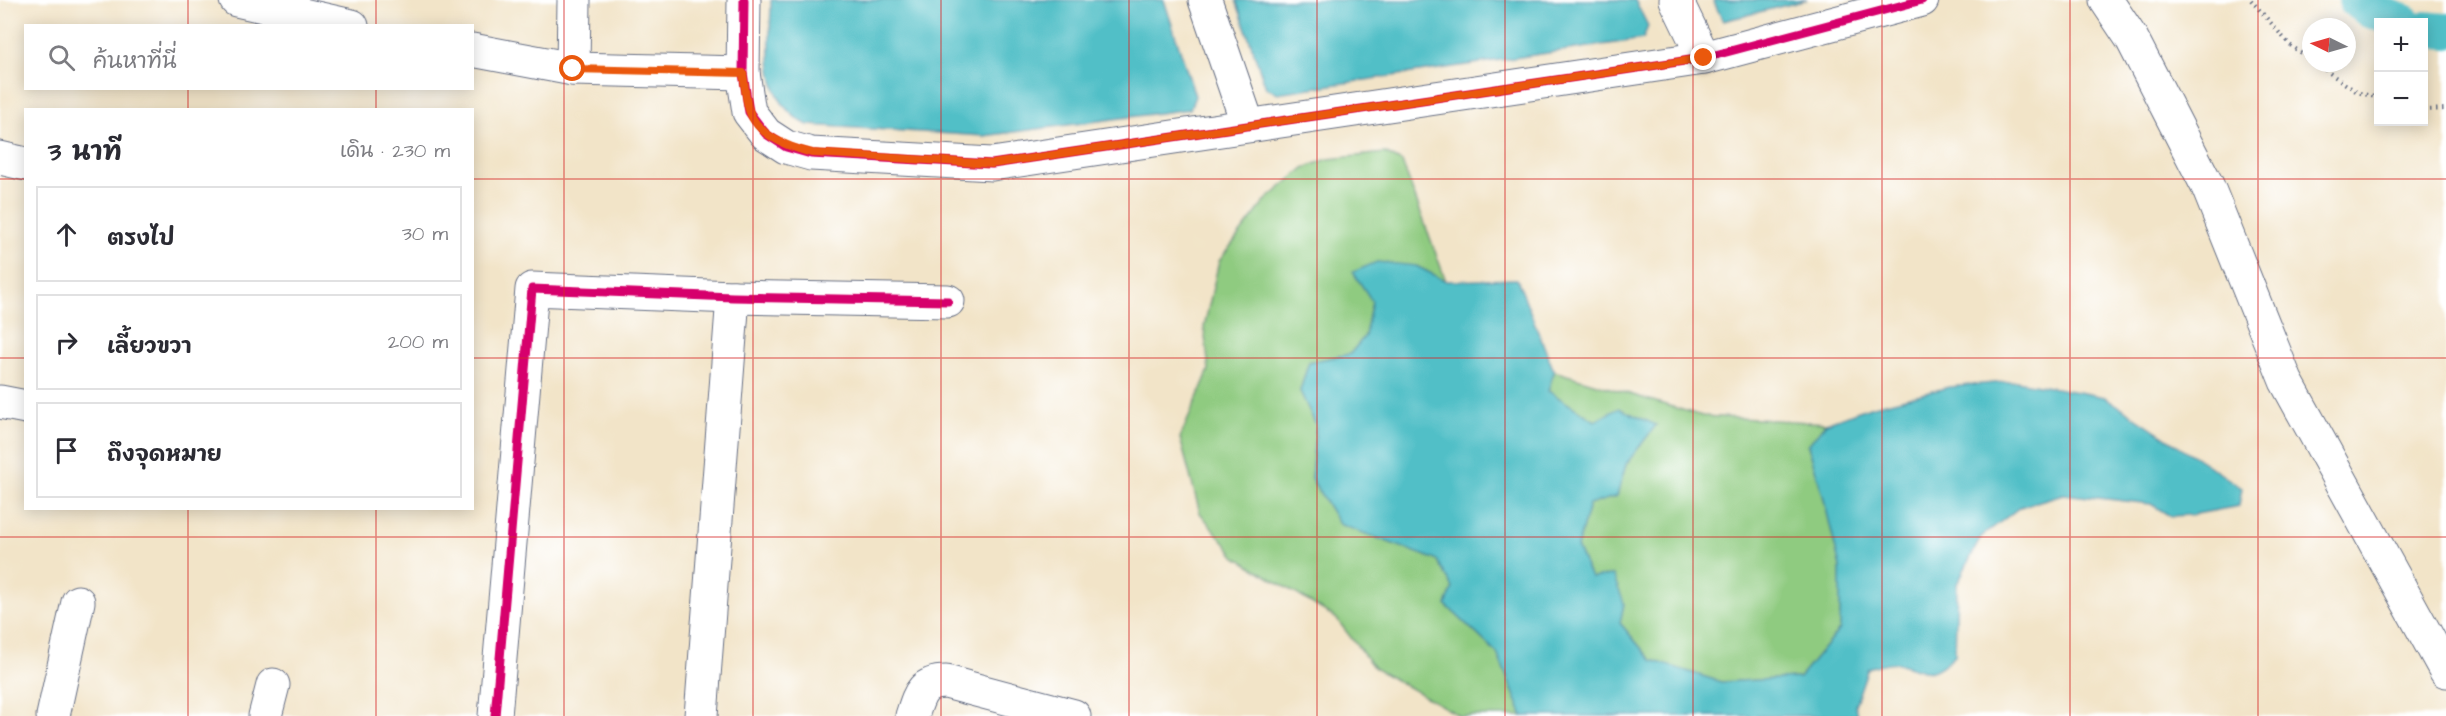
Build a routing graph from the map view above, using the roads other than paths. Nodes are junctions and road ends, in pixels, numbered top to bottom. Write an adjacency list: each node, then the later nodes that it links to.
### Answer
1 (236, 0): 8 (street)
2 (574, 0): 11 (street)
3 (744, 0): 12 (street)
4 (1205, 0): 13 (street)
5 (1676, 0): 10 (street)
6 (1922, 0): 10 (street)
7 (2106, 0): 21 (street)
8 (343, 24)
9 (474, 50): 11 (street)
10 (1704, 58): 13 (street)
11 (573, 69): 12 (street)
12 (743, 73): 13 (street)
13 (1248, 125)
14 (0, 159): 15 (street)
15 (24, 164)
16 (733, 297): 17 (street); 23 (street); 24 (street)
17 (948, 301)
18 (0, 402): 19 (street)
19 (24, 407)
20 (78, 602): 22 (street)
21 (2446, 671)
22 (53, 716)
23 (495, 716)
24 (701, 716)
25 (912, 716): 26 (street)
26 (1074, 716)

